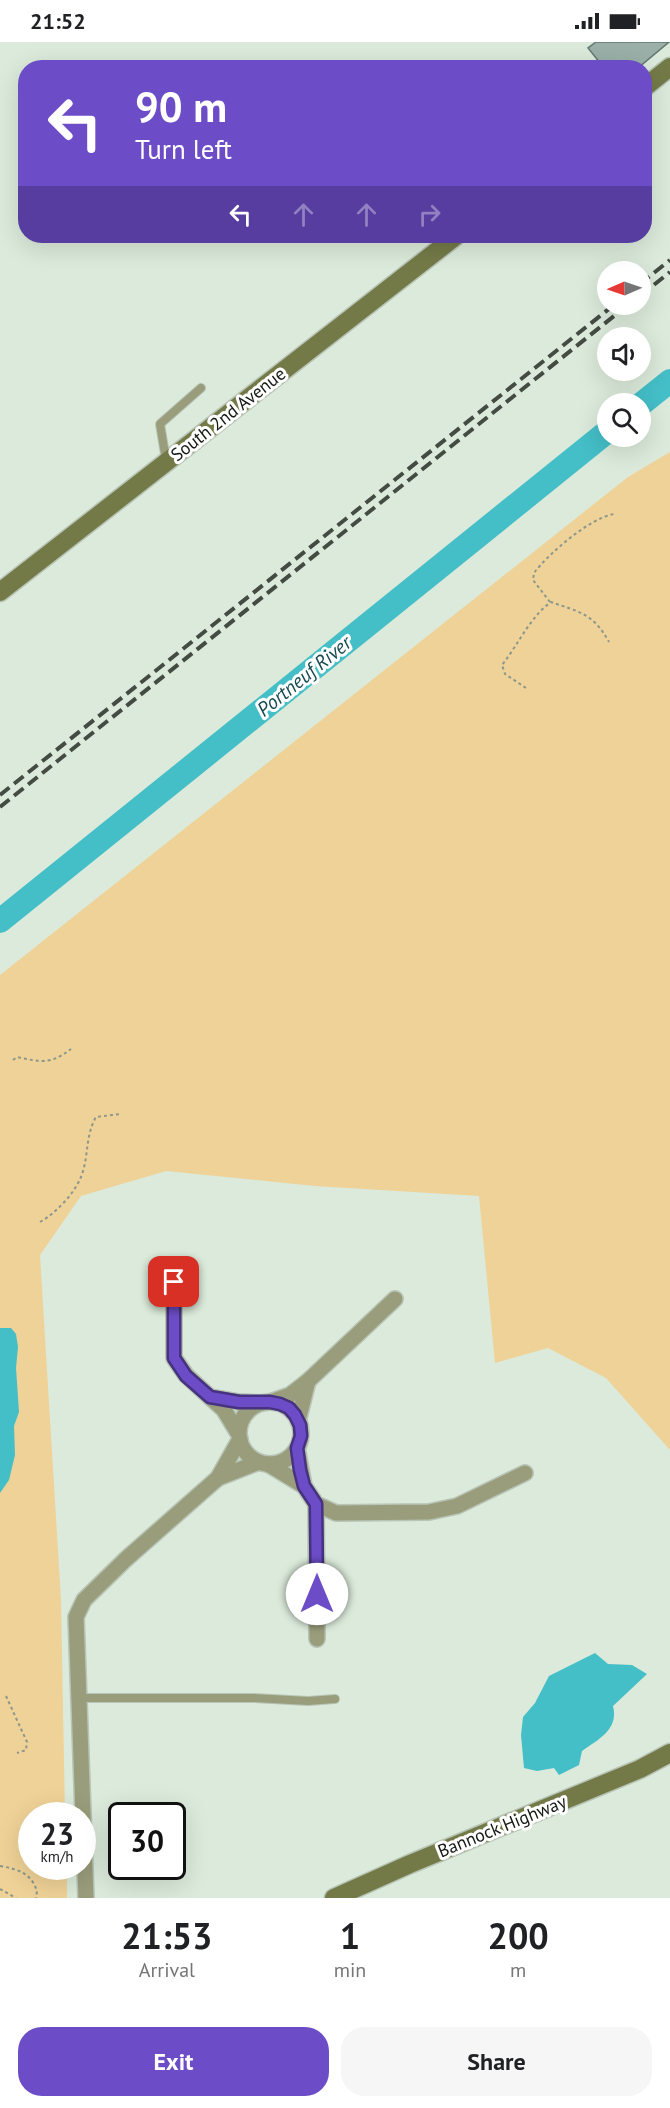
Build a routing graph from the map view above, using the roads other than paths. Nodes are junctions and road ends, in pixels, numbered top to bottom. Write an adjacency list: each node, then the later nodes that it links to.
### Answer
1 (670, 67): 2 (street)
2 (652, 81)
3 (447, 243): 5 (street, South 2nd Avenue)
4 (201, 388): 5 (lane)
5 (167, 463): 6 (street, South 2nd Avenue)
6 (0, 592)
7 (174, 1282): 10 (street)
8 (395, 1299): 9 (street)
9 (309, 1381): 11 (street); 12 (street)
10 (210, 1397): 11 (street); 13 (street)
11 (265, 1402): 12 (street); 13 (street)
12 (298, 1421): 14 (street)
13 (239, 1436): 15 (street); 17 (street)
14 (297, 1448): 15 (street); 18 (street)
15 (263, 1463): 17 (street); 18 (street)
16 (525, 1473): 19 (street)
17 (218, 1478): 21 (street)
18 (304, 1486): 19 (street)
19 (316, 1504): 20 (street)
20 (317, 1639)
21 (79, 1698): 22 (lane); 24 (street)
22 (335, 1699)
23 (670, 1752): 25 (street, Bannock Highway)
24 (86, 1898)
25 (334, 1898)

